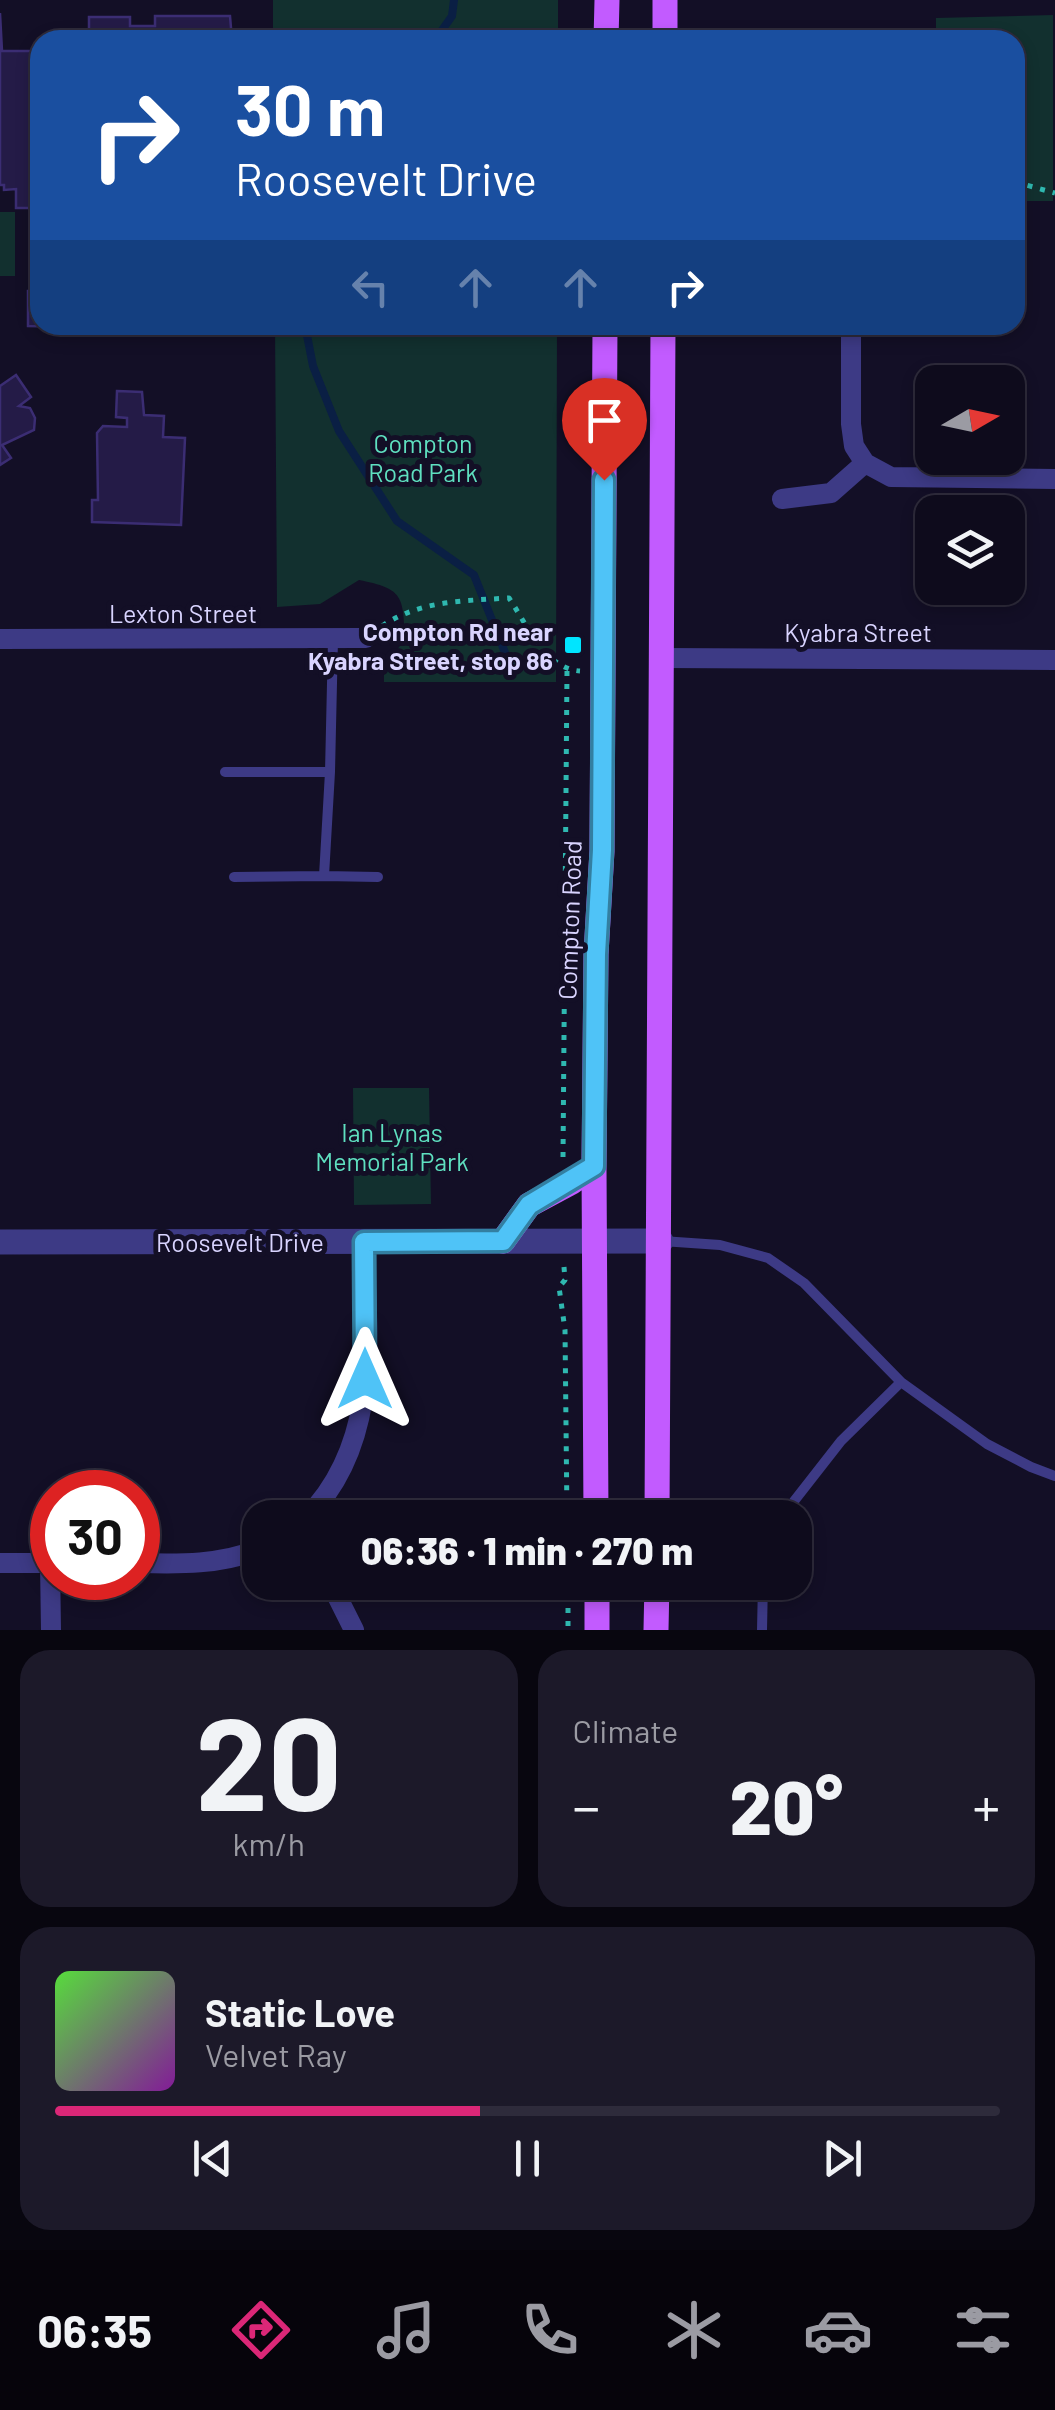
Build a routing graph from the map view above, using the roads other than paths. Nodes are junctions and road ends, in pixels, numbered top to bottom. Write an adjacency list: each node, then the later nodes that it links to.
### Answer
1 (606, 0): 3 (main road)
2 (665, 0): 4 (main road)
3 (606, 30)
4 (665, 30)
5 (605, 335): 21 (main road, Compton Road)
6 (664, 335): 14 (main road)
7 (851, 335): 8 (street)
8 (864, 462): 9 (street); 10 (street)
9 (1055, 479)
10 (782, 499)
11 (333, 638): 12 (street, Lexton Street); 13 (street, Lexton Street); 17 (lane)
12 (366, 638)
13 (0, 639)
14 (662, 658): 15 (street, Kyabra Street); 24 (main road)
15 (1055, 660)
16 (225, 772): 17 (lane)
17 (330, 772): 18 (lane)
18 (324, 876): 19 (lane); 20 (lane)
19 (234, 877)
20 (378, 877)
21 (594, 1166): 22 (main road, Compton Road); 23 (main road)
22 (593, 1239): 23 (street, Roosevelt Drive); 24 (street, Roosevelt Drive); 30 (main road, Compton Road)
23 (503, 1241): 26 (street, Roosevelt Drive)
24 (661, 1241): 27 (lane); 31 (main road)
25 (0, 1242): 26 (street, Roosevelt Drive)
26 (364, 1242): 29 (street)
27 (901, 1382): 28 (lane); 32 (lane)
28 (1055, 1476)
29 (323, 1500)
30 (596, 1500)
31 (658, 1500)
32 (794, 1500)
33 (242, 1555): 36 (street)
34 (0, 1563): 35 (street)
35 (30, 1563)
36 (160, 1564)
37 (51, 1600): 42 (street)
38 (339, 1600): 43 (street)
39 (596, 1600): 44 (main road)
40 (657, 1600): 45 (main road)
41 (763, 1600): 46 (lane)
42 (51, 1630)
43 (354, 1630)
44 (597, 1630)
45 (656, 1630)
46 (762, 1630)

